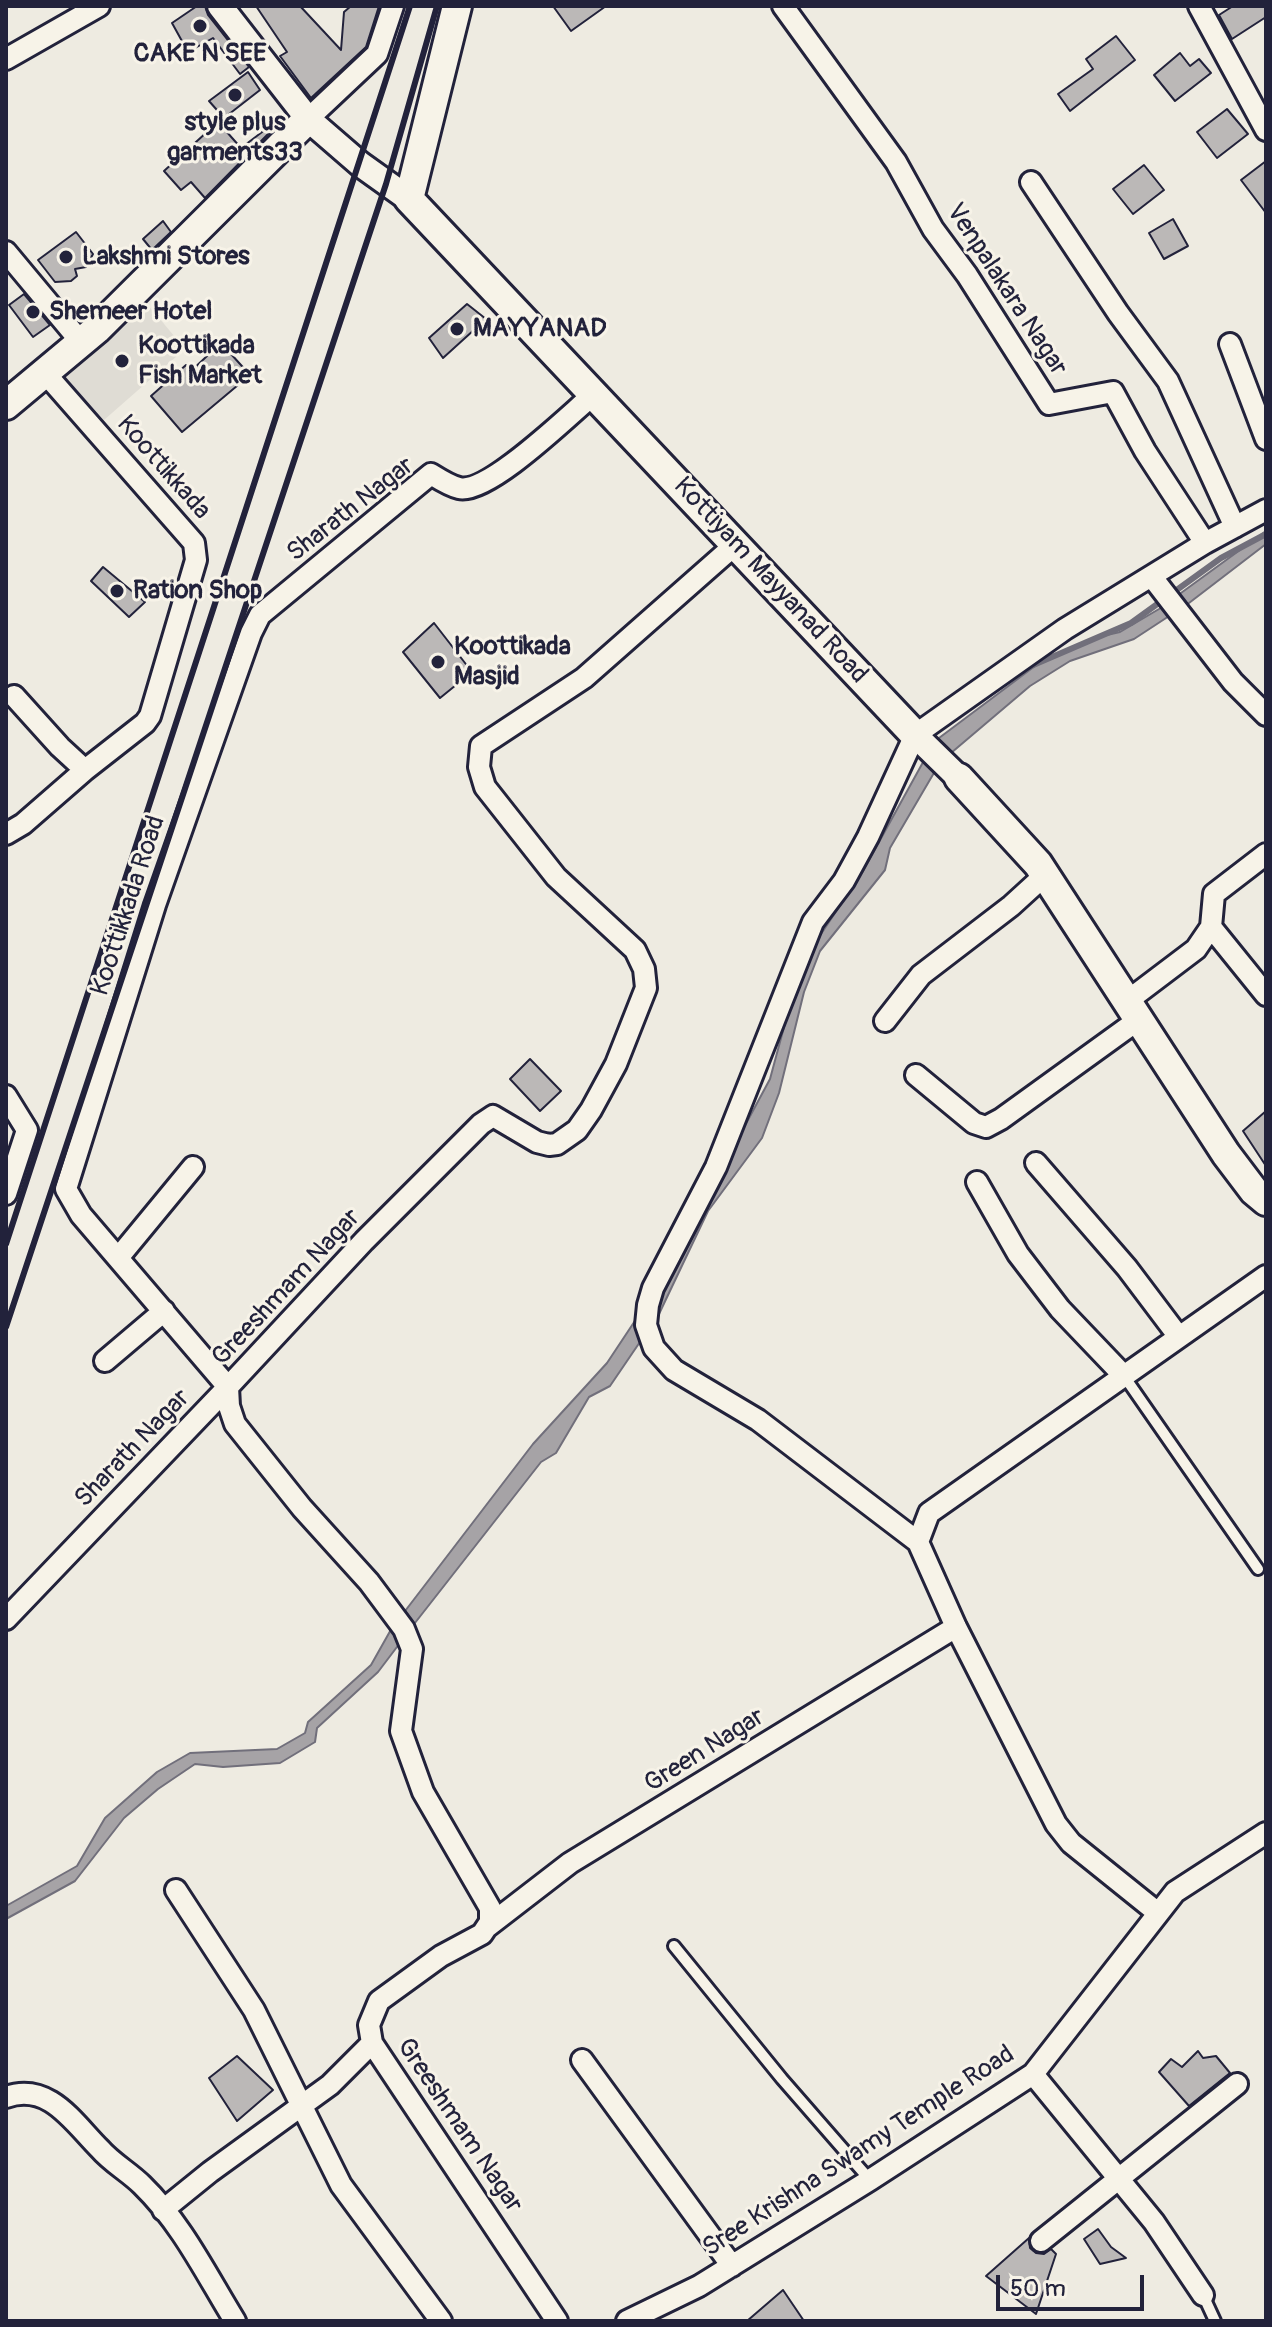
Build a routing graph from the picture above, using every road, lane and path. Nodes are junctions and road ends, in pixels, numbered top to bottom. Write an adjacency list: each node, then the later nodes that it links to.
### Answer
1 (99, 6): 7 (street)
2 (220, 6): 8 (street, Kottiyam Mayyanad Road)
3 (393, 6): 8 (street)
4 (457, 6): 11 (main road)
5 (783, 6): 21 (street, Venpalakara Nagar)
6 (1199, 6): 9 (street)
7 (6, 59)
8 (308, 119): 11 (street, Kottiyam Mayyanad Road); 13 (main road)
9 (1266, 130)
10 (1031, 182): 20 (street)
11 (409, 199): 16 (main road, Kottiyam Mayyanad Road)
12 (6, 252): 13 (street)
13 (81, 342): 15 (main road)
14 (1230, 344): 18 (street)
15 (45, 373): 17 (main road); 28 (street, Koottikkada)
16 (594, 394): 22 (main road, Kottiyam Mayyanad Road); 24 (street, Sharath Nagar)
17 (6, 405)
18 (1266, 439)
19 (1266, 510): 20 (street)
20 (1235, 527): 21 (street)
21 (1205, 543): 23 (street)
22 (736, 544): 27 (main road, Kottiyam Mayyanad Road); 51 (street, Greeshmam Nagar)
23 (1155, 581): 26 (street); 27 (street)
24 (260, 615): 44 (street, Koottikkada Road)
25 (14, 696): 28 (street)
26 (1266, 715)
27 (915, 735): 29 (street, Kottiyam Mayyanad Road); 52 (street)
28 (85, 770): 30 (street)
29 (959, 778): 32 (main road, Kottiyam Mayyanad Road)
30 (6, 834)
31 (1266, 854): 33 (street)
32 (1045, 875): 35 (main road, Kottiyam Mayyanad Road); 36 (street)
33 (1211, 927): 34 (street); 35 (street)
34 (1266, 995)
35 (1132, 1011): 37 (street); 43 (main road, Kottiyam Mayyanad Road)
36 (885, 1021)
37 (916, 1075)
38 (6, 1096): 42 (street)
39 (1036, 1163): 48 (street)
40 (193, 1167): 45 (street)
41 (977, 1182): 50 (street)
42 (6, 1194)
43 (1266, 1201)
44 (81, 1215): 45 (street, Sharath Nagar)
45 (118, 1258): 47 (street, Sharath Nagar)
46 (1266, 1276): 48 (street)
47 (164, 1311): 49 (street); 51 (street, Sharath Nagar)
48 (1179, 1337): 50 (street)
49 (105, 1361)
50 (1124, 1376): 52 (street); 53 (lane)
51 (228, 1387): 54 (street, Sharath Nagar); 59 (street, Greeshmam Nagar)
52 (918, 1542): 55 (street)
53 (1258, 1569)
54 (6, 1619)
55 (956, 1627): 58 (street); 59 (street, Green Nagar)
56 (1266, 1833): 58 (street, Sree Krishna Swamy Temple Road)
57 (176, 1890): 66 (street)
58 (1158, 1913): 63 (street, Sree Krishna Swamy Temple Road)
59 (487, 1927): 61 (street, Greeshmam Nagar)
60 (674, 1946): 68 (lane)
61 (372, 2043): 66 (street); 76 (street, Greeshmam Nagar)
62 (582, 2060): 71 (street)
63 (1033, 2074): 67 (street); 68 (street, Sree Krishna Swamy Temple Road)
64 (1237, 2084): 67 (street)
65 (6, 2097): 69 (street)
66 (300, 2106): 69 (street); 75 (street)
67 (1118, 2178): 70 (street); 72 (street)
68 (870, 2180): 71 (street, Sree Krishna Swamy Temple Road)
69 (163, 2210): 74 (street)
70 (1041, 2241)
71 (732, 2266): 73 (street, Sree Krishna Swamy Temple Road)
72 (1203, 2295): 78 (lane)
73 (651, 2316): 77 (street, Sree Krishna Swamy Temple Road)
74 (235, 2321)
75 (441, 2321)
76 (557, 2321)
77 (627, 2321)
78 (1215, 2321)

